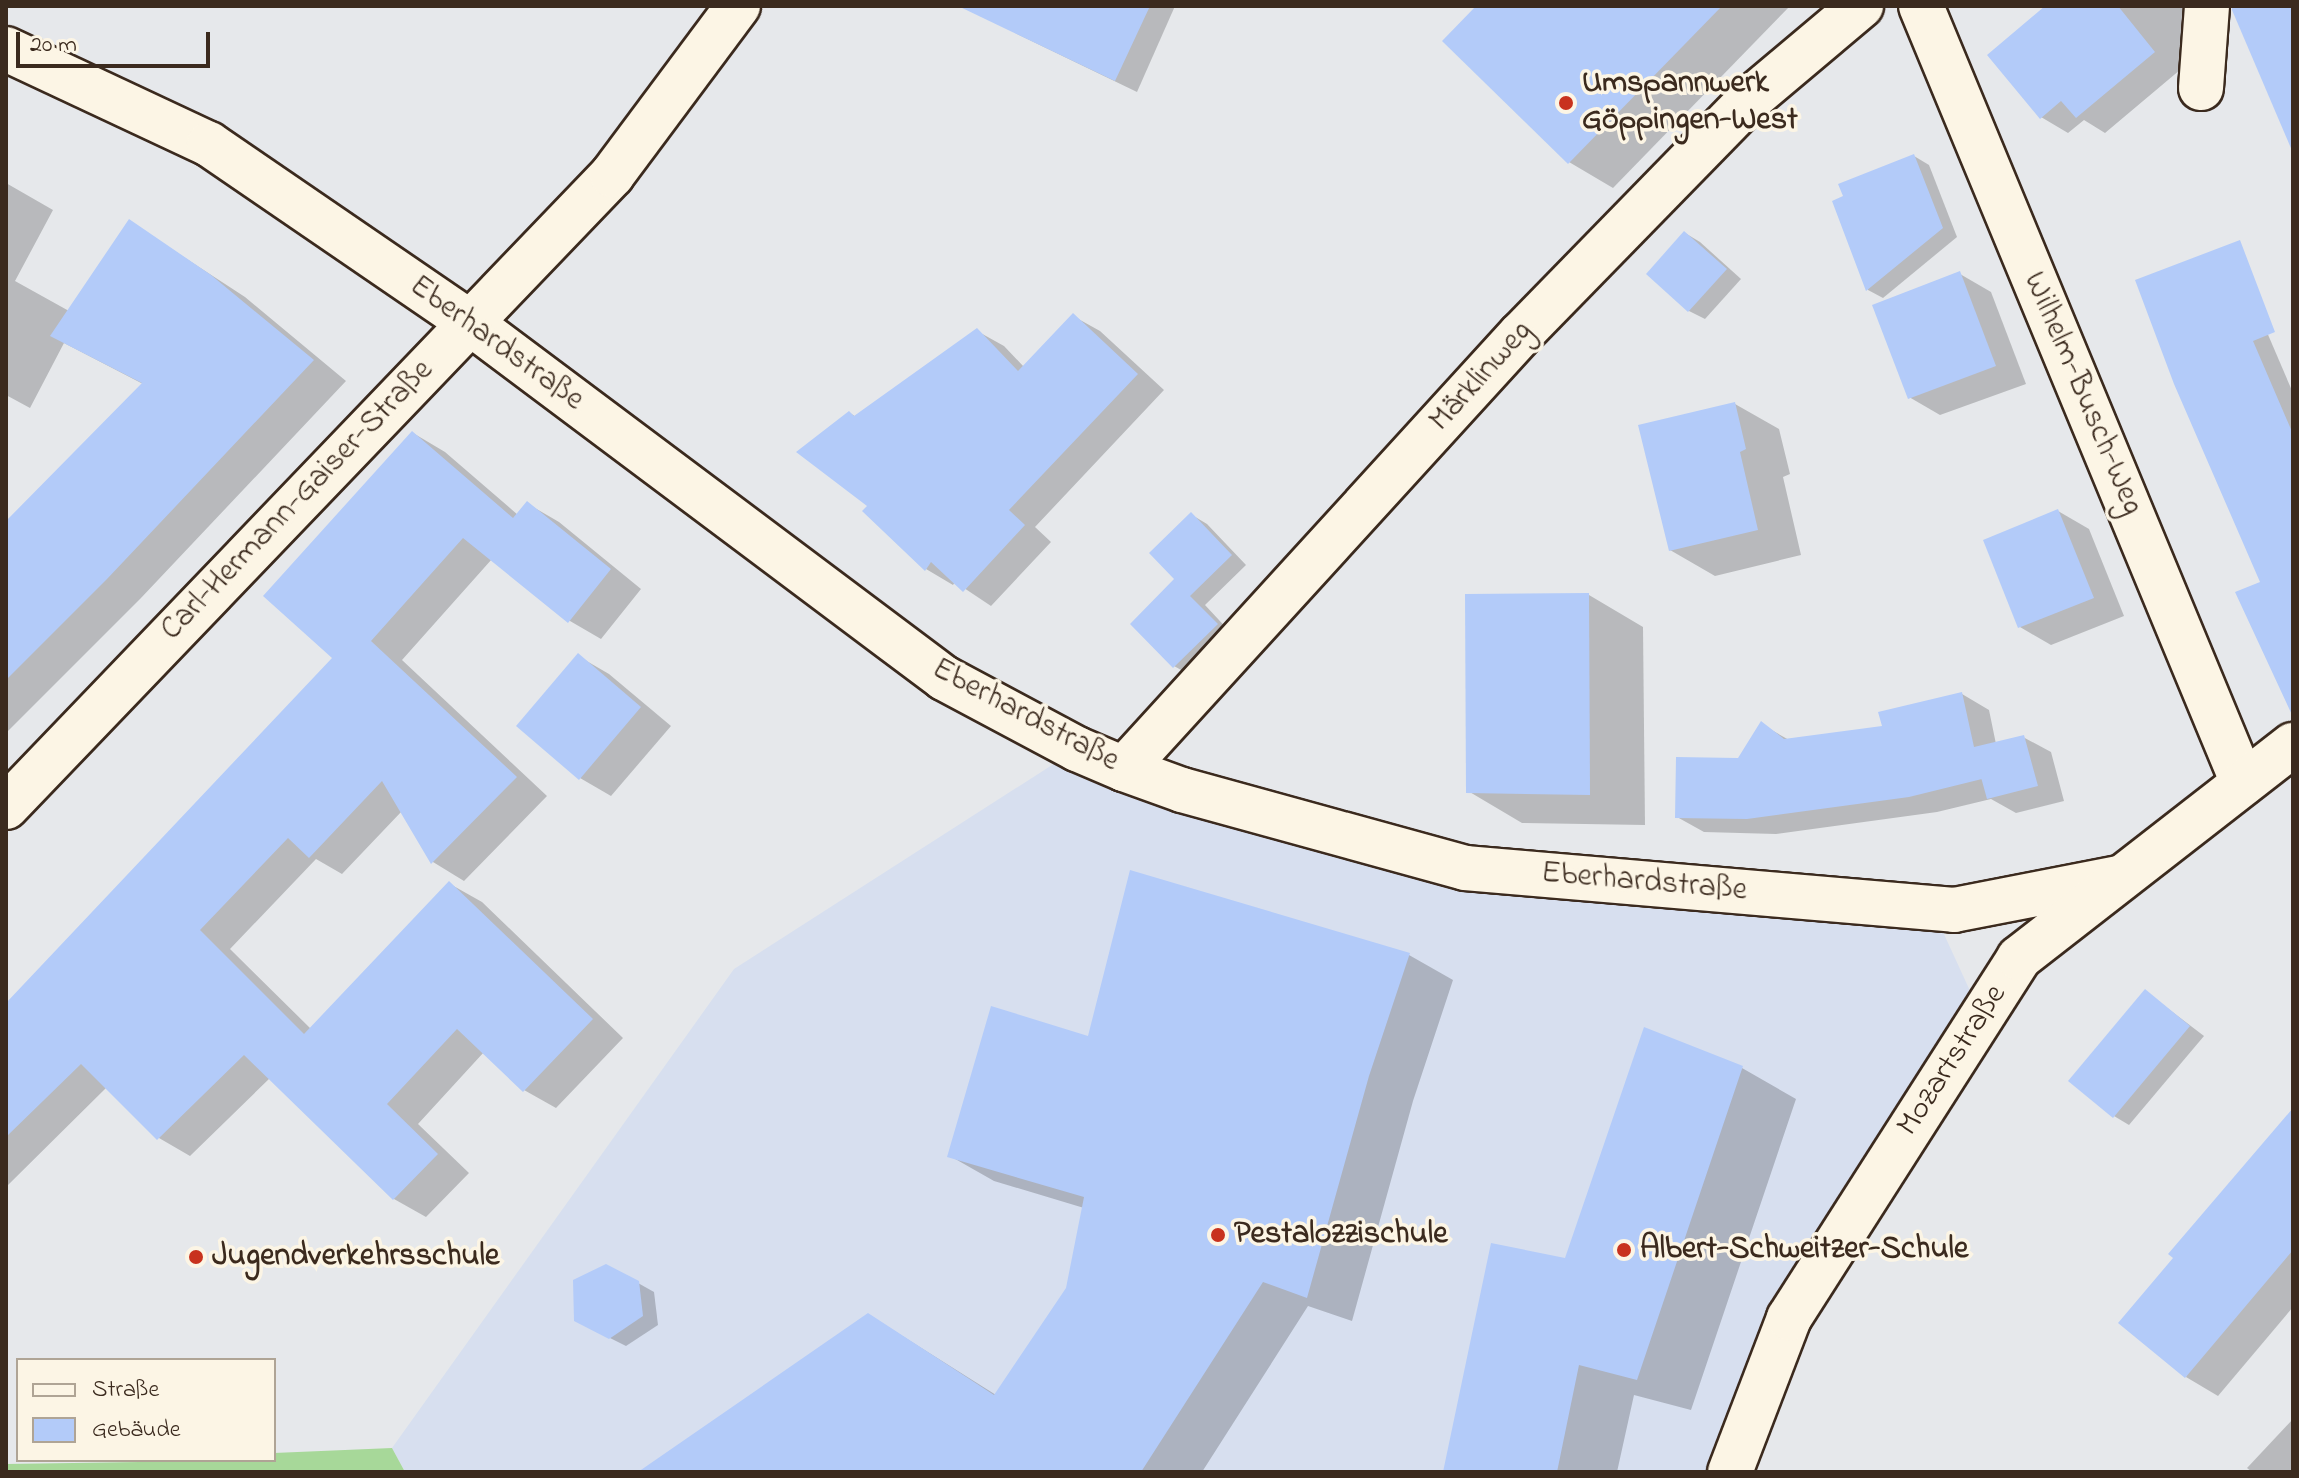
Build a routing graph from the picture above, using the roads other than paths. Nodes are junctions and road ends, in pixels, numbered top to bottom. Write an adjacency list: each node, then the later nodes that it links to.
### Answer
1 (738, 6): 7 (street, Carl-Hermann-Gaiser-Straße)
2 (1861, 6): 9 (street, Märklinweg)
3 (1921, 6): 10 (street, Wilhelm-Busch-Weg)
4 (2207, 6): 6 (street)
5 (6, 49): 7 (street, Eberhardstraße)
6 (2201, 88)
7 (469, 322): 9 (street, Eberhardstraße); 11 (street, Carl-Hermann-Gaiser-Straße)
8 (2293, 745): 10 (street, Mozartstraße)
9 (1124, 769): 12 (street, Eberhardstraße)
10 (2243, 783): 12 (street, Mozartstraße)
11 (6, 807)
12 (2118, 878): 13 (street, Mozartstraße)
13 (1730, 1472)

